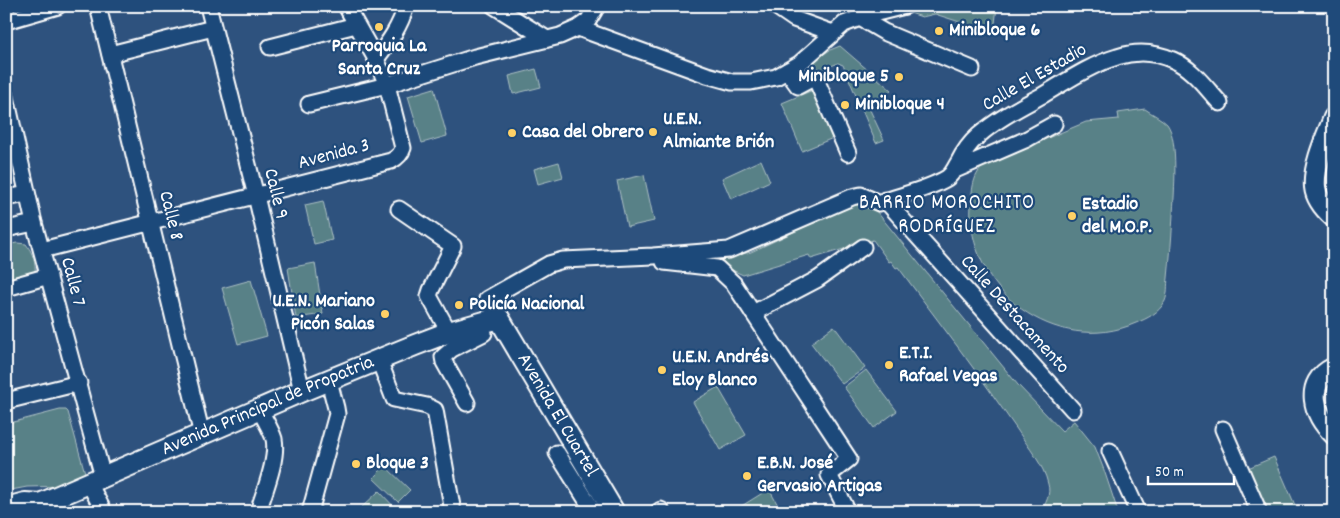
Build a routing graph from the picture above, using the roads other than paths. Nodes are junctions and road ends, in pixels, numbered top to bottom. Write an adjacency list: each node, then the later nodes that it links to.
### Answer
1 (58, 6): 11 (street)
2 (98, 6): 18 (street, Calle 8)
3 (208, 6): 13 (street, Calle 9)
4 (346, 6): 12 (street)
5 (406, 6): 19 (street)
6 (494, 6): 16 (street)
7 (598, 6): 14 (street)
8 (775, 6): 15 (street)
9 (905, 6): 10 (street)
10 (860, 18): 15 (street); 20 (street)
11 (6, 21)
12 (356, 24): 17 (street); 19 (street)
13 (214, 28): 18 (street); 31 (street, Calle 9)
14 (578, 28): 16 (street); 21 (street)
15 (833, 33): 21 (street)
16 (547, 39): 22 (street)
17 (270, 47)
18 (110, 54): 36 (street, Calle 8)
19 (376, 58): 22 (street)
20 (972, 69)
21 (787, 71): 28 (street)
22 (388, 85): 25 (street); 31 (street, Avenida 3)
23 (6, 97): 30 (street, Calle 7)
24 (1220, 103): 29 (street, Calle El Estadio)
25 (309, 104)
26 (1334, 118): 35 (main road)
27 (1054, 124): 29 (street)
28 (848, 153)
29 (955, 170): 33 (street, Calle El Estadio)
30 (27, 194): 32 (street); 37 (street, Calle 7)
31 (256, 196): 36 (street, Avenida 3); 52 (street, Calle 9)
32 (6, 198)
33 (882, 202): 41 (street); 56 (street, Calle Destacamento)
34 (399, 209): 47 (street)
35 (1334, 217)
36 (151, 222): 40 (street, Avenida 3); 59 (street, Calle 8)
37 (34, 223): 38 (street); 40 (street, Calle 7)
38 (6, 229)
39 (863, 247): 44 (street)
40 (42, 250): 42 (street, Calle 7)
41 (615, 257): 44 (street); 45 (street)
42 (49, 276): 43 (street); 51 (street, Calle 7)
43 (6, 288)
44 (753, 313): 71 (street)
45 (499, 318): 47 (main road, Avenida Principal de Propatria); 63 (main road, Avenida El Cuartel)
46 (484, 333): 47 (street)
47 (448, 338): 48 (main road, Avenida Principal de Propatria); 54 (street)
48 (379, 360): 50 (main road, Avenida Principal de Propatria); 68 (street)
49 (1334, 368): 58 (main road)
50 (329, 381): 52 (main road, Avenida Principal de Propatria); 67 (street)
51 (79, 383): 53 (street); 62 (street, Calle 7)
52 (302, 391): 55 (main road, Avenida Principal de Propatria)
53 (6, 401)
54 (467, 403)
55 (260, 410): 59 (main road, Avenida Principal de Propatria); 66 (street)
56 (1073, 410)
57 (1223, 429): 73 (street)
58 (1334, 434)
59 (202, 435): 62 (main road, Avenida Principal de Propatria)
60 (1110, 451): 72 (street)
61 (557, 453): 63 (street)
62 (96, 480): 64 (main road, Avenida Principal de Propatria); 65 (street, Calle 7)
63 (586, 485): 69 (street); 70 (main road, Avenida El Cuartel)
64 (21, 505)
65 (104, 512)
66 (258, 512)
67 (310, 512)
68 (453, 512)
69 (594, 512)
70 (614, 512)
71 (844, 512)
72 (1138, 512)
73 (1259, 512)

